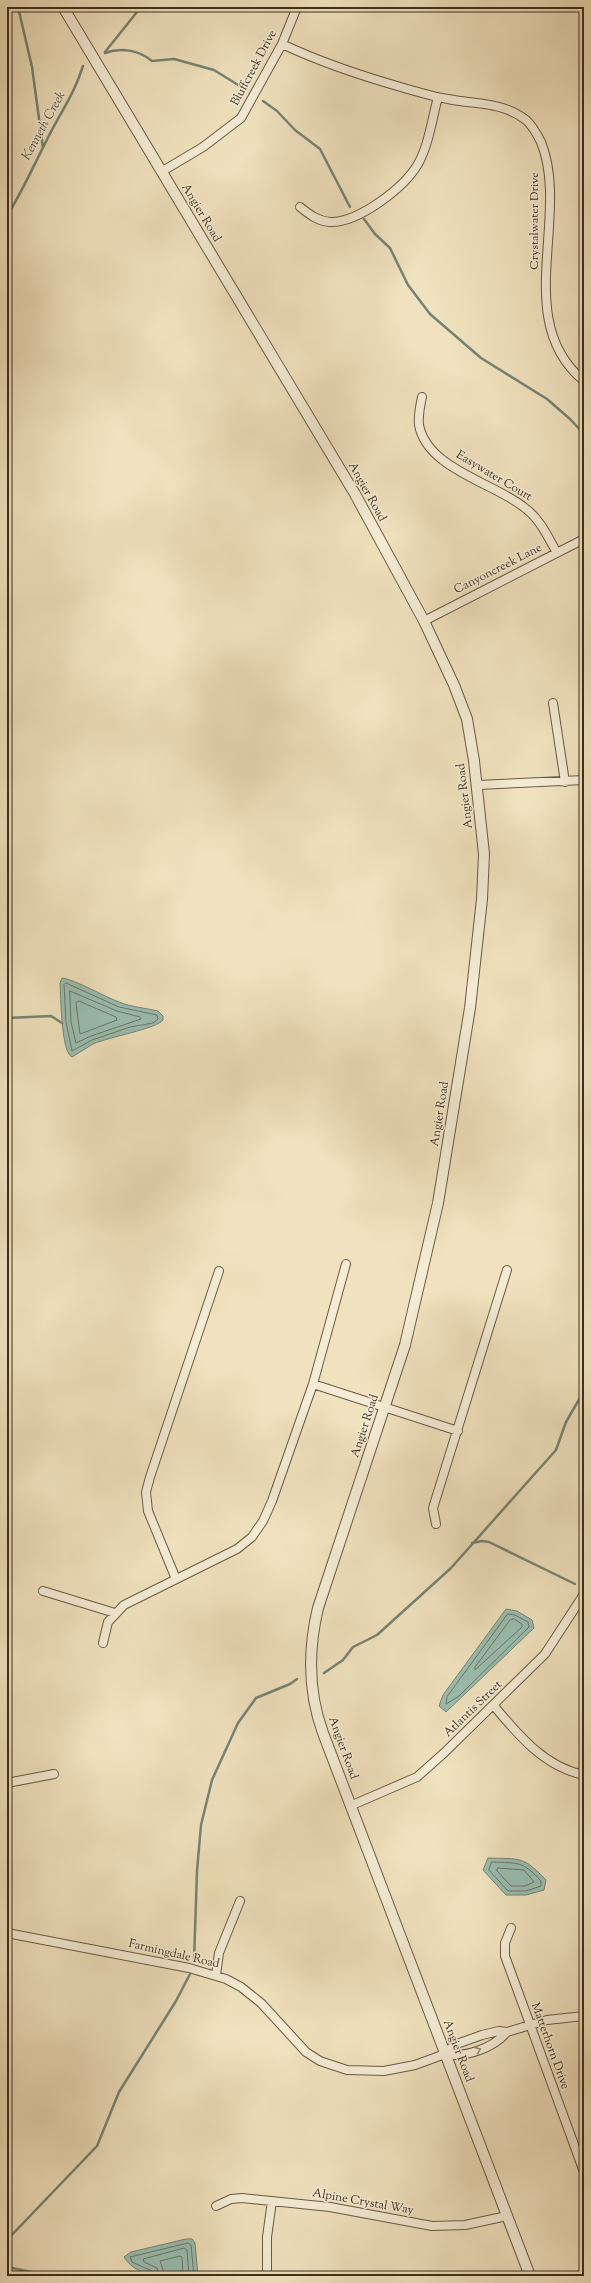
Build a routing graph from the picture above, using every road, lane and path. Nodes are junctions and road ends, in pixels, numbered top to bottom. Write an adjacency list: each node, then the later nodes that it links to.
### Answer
1 (63, 7): 5 (street, Angier Road)
2 (296, 7): 3 (street, Bluffcreek Drive)
3 (282, 44): 4 (street, Crystalwater Drive); 5 (street, Bluffcreek Drive)
4 (438, 97): 6 (street); 7 (street, Crystalwater Drive)
5 (161, 172): 11 (street, Angier Road)
6 (300, 207)
7 (584, 381)
8 (422, 397): 10 (street, Easywater Court)
9 (584, 539): 10 (street, Canyoncreek Lane)
10 (557, 553): 11 (street, Canyoncreek Lane)
11 (424, 621): 15 (street, Angier Road)
12 (553, 702): 14 (street)
13 (584, 780): 14 (street)
14 (565, 782): 15 (street)
15 (478, 785): 20 (street, Angier Road)
16 (346, 1264): 19 (street)
17 (507, 1270): 21 (street)
18 (219, 1271): 23 (street)
19 (313, 1384): 20 (street); 23 (street)
20 (385, 1408): 21 (street); 32 (street, Angier Road)
21 (458, 1431): 22 (street)
22 (436, 1524)
23 (176, 1579): 26 (street)
24 (43, 1591): 26 (street)
25 (584, 1594): 28 (street, Atlantis Street)
26 (115, 1613): 27 (street)
27 (103, 1643)
28 (494, 1706): 30 (street); 32 (street, Atlantis Street)
29 (54, 1774): 31 (street)
30 (584, 1775)
31 (7, 1783)
32 (350, 1806): 40 (street, Angier Road)
33 (240, 1901): 36 (street)
34 (511, 1928): 38 (street, Matterhorn Drive)
35 (7, 1933): 36 (street, Farmingdale Road)
36 (216, 1975): 40 (street, Farmingdale Road)
37 (584, 2016): 38 (street)
38 (529, 2024): 39 (street); 41 (street, Matterhorn Drive)
39 (507, 2032): 40 (street); 40 (street, one-way to 39)
40 (445, 2054): 44 (street, Angier Road)
41 (584, 2172)
42 (272, 2201): 43 (street, Alpine Crystal Way); 44 (street, Alpine Crystal Way); 45 (street)
43 (216, 2206)
44 (507, 2216): 46 (street, Angier Road)
45 (267, 2276)
46 (530, 2276)

